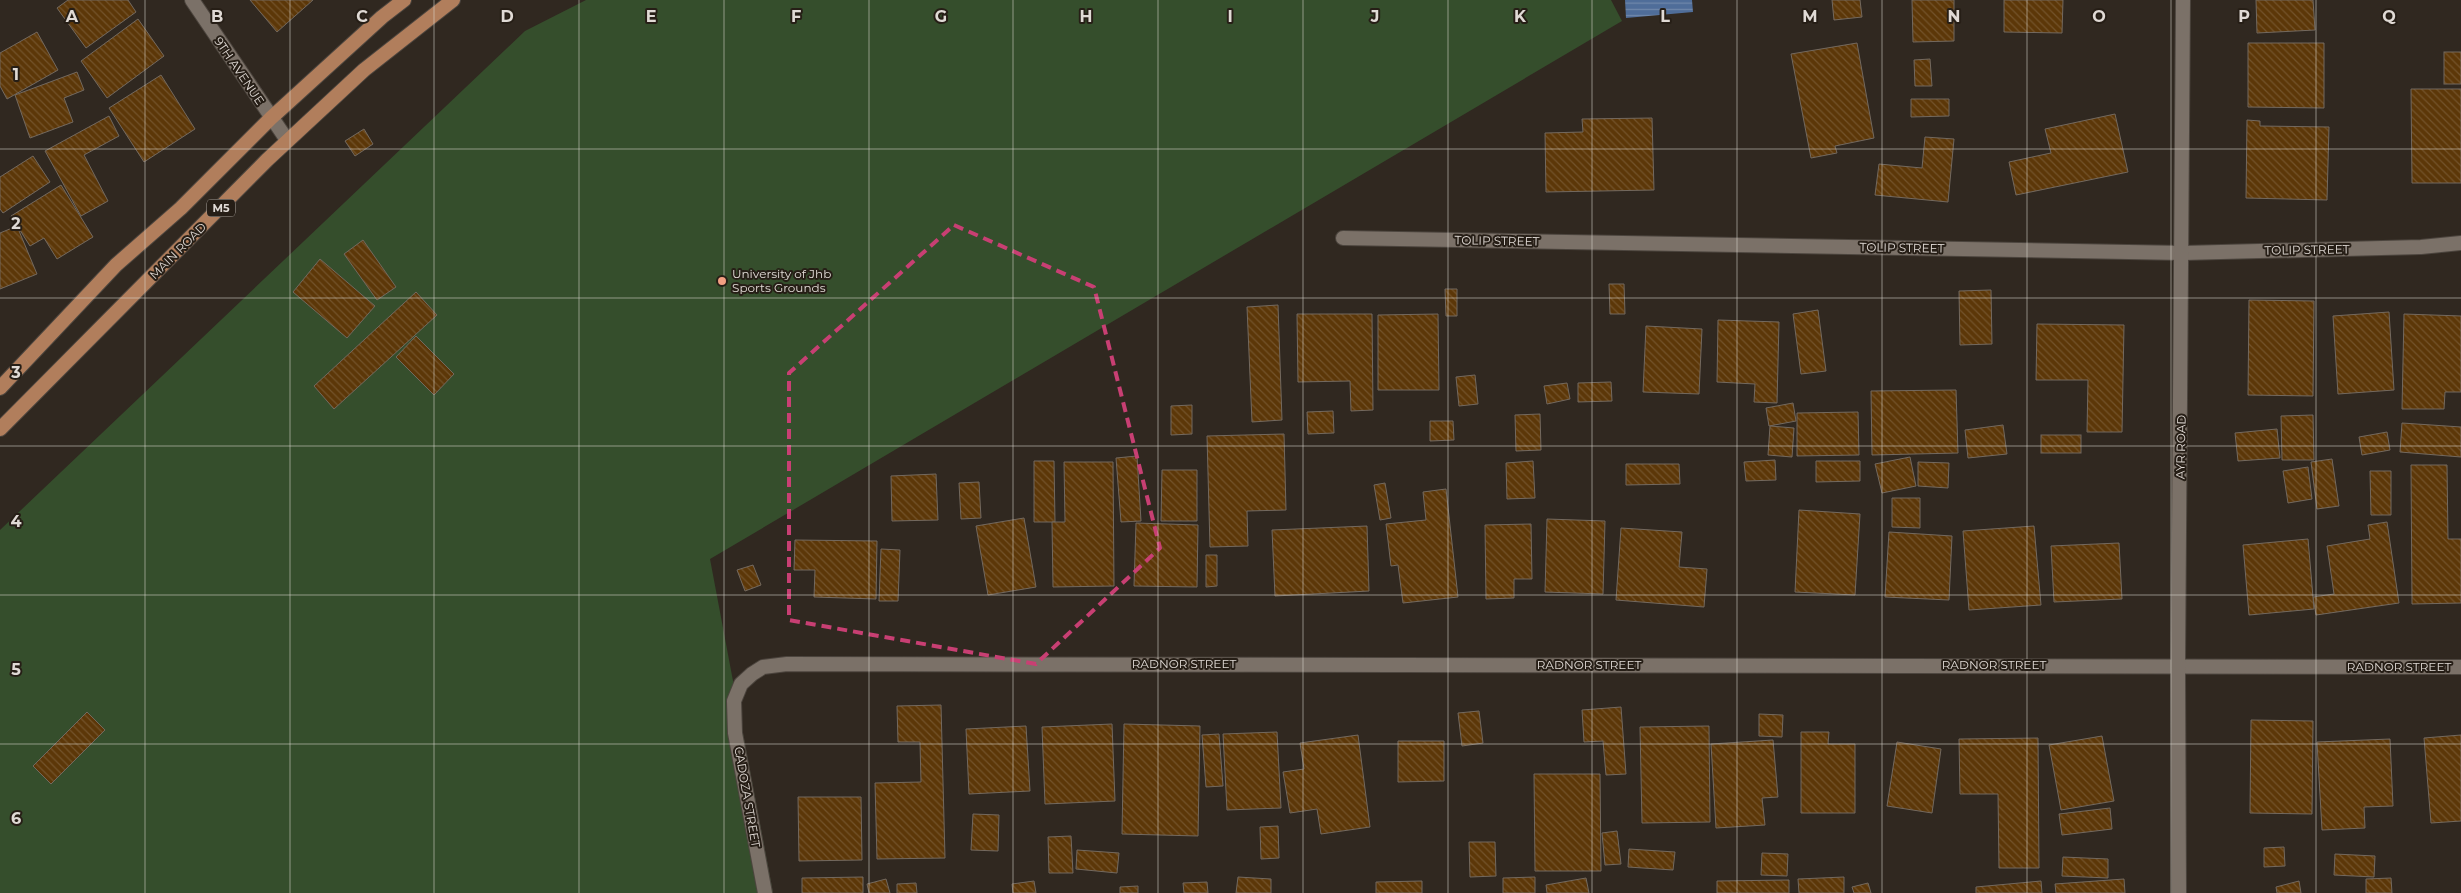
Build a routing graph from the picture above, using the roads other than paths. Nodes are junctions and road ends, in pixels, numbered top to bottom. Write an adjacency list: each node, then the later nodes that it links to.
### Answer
1 (192, 0): 5 (street, 9TH AVENUE)
2 (404, 0): 5 (main road, M5)
3 (453, 0): 6 (main road, MAIN ROAD / M5)
4 (2183, 0): 9 (street, AYR ROAD)
5 (271, 118): 6 (street, 9TH AVENUE); 10 (main road, M5)
6 (288, 140): 11 (main road, MAIN ROAD / M5)
7 (1343, 238): 9 (street, TOLIP STREET)
8 (2461, 243): 9 (street, TOLIP STREET)
9 (2183, 253): 12 (street, AYR ROAD)
10 (0, 388)
11 (0, 430)
12 (2178, 666): 13 (street, RADNOR STREET); 14 (street, RADNOR STREET); 16 (street, AYR ROAD)
13 (2461, 667)
14 (734, 701): 15 (street, CADOZA STREET)
15 (765, 893)
16 (2179, 893)

